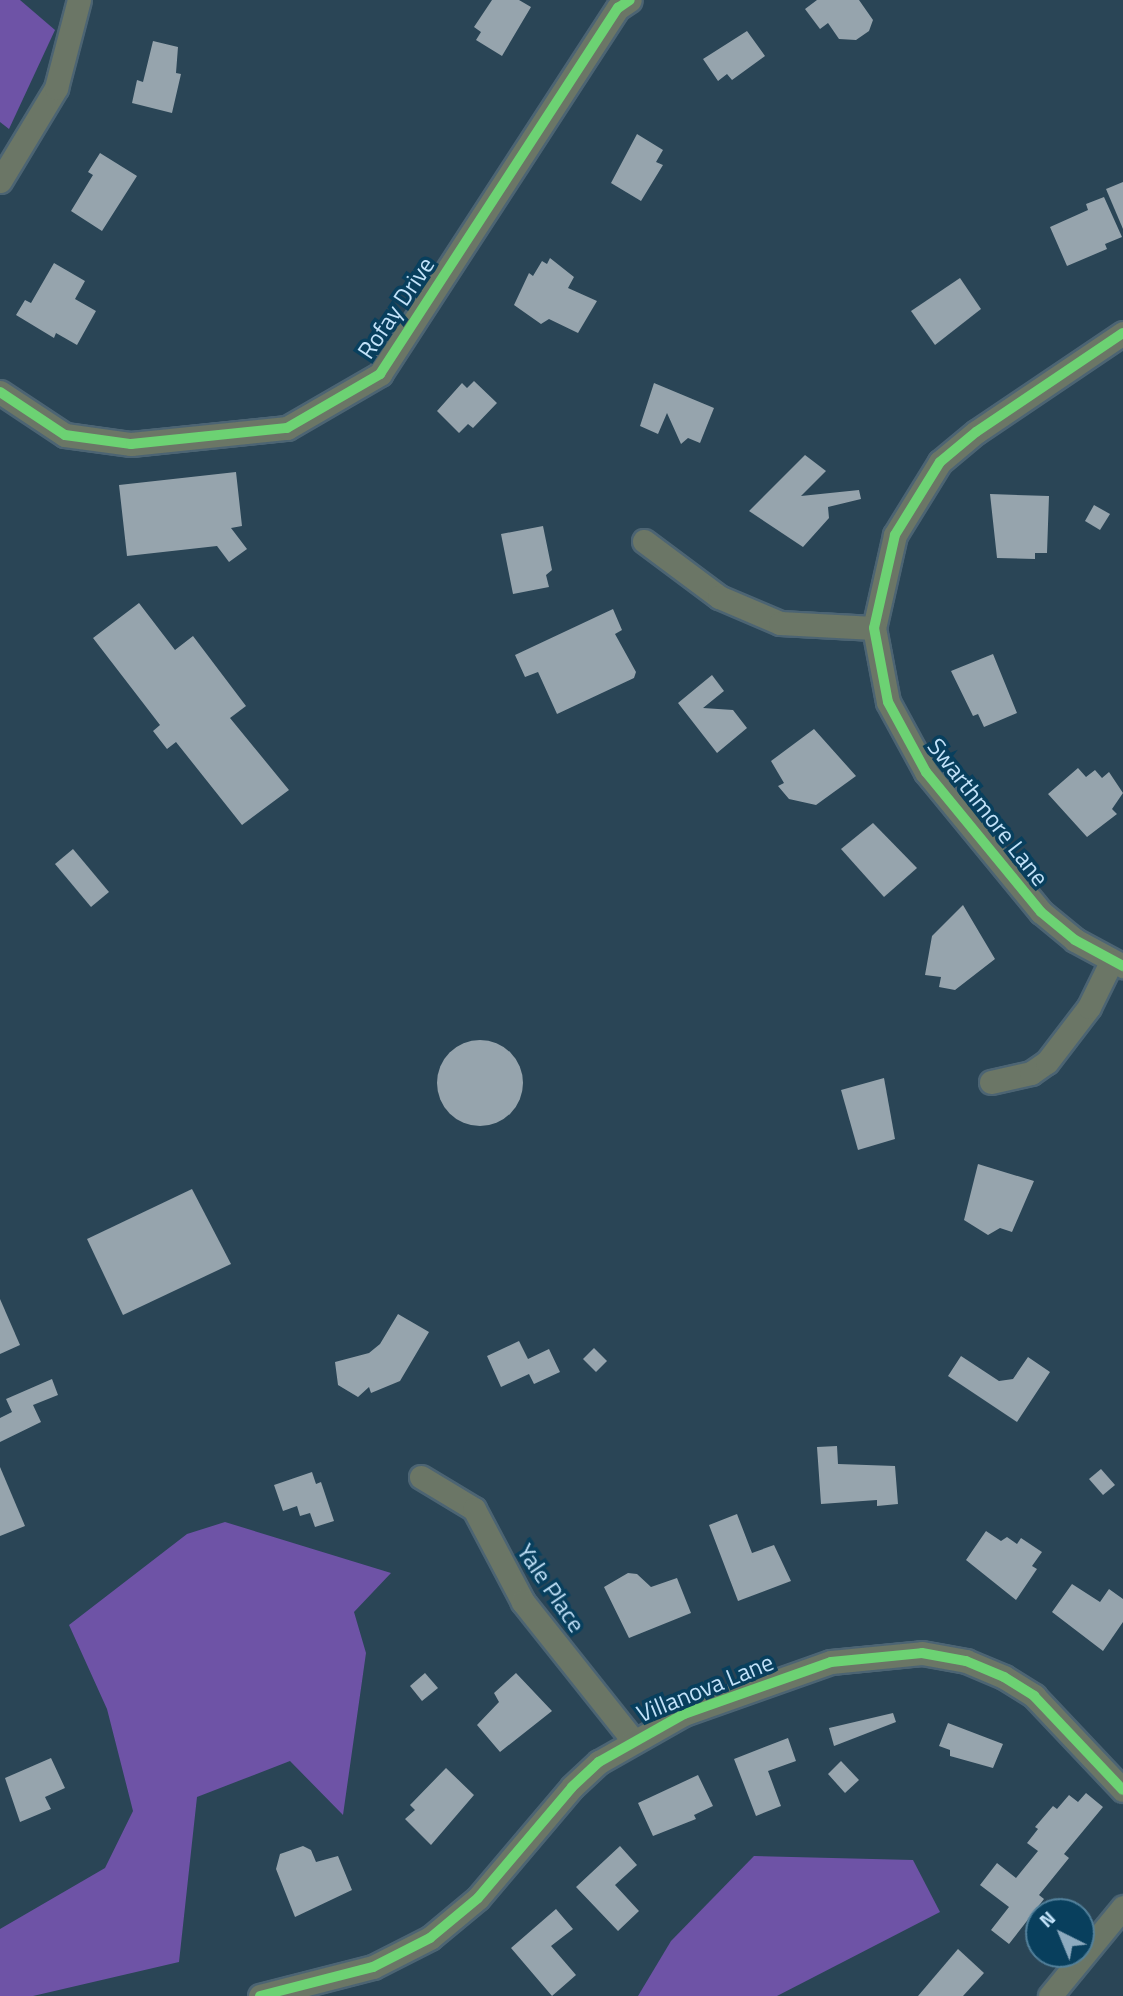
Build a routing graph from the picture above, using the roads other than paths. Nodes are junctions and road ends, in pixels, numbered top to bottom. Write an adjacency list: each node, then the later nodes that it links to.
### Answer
1 (79, 0): 3 (street)
2 (630, 0): 5 (street, Rofay Drive)
3 (0, 181)
4 (1123, 332): 7 (street, Swarthmore Lane)
5 (0, 392)
6 (644, 541): 7 (street)
7 (874, 628): 8 (street, Swarthmore Lane)
8 (1117, 964): 9 (street)
9 (992, 1082)
10 (421, 1477): 11 (street, Yale Place)
11 (632, 1739): 12 (street, Villanova Lane); 14 (street, Villanova Lane)
12 (1123, 1790)
13 (1123, 1907): 15 (street)
14 (260, 1996)
15 (1050, 1996)

